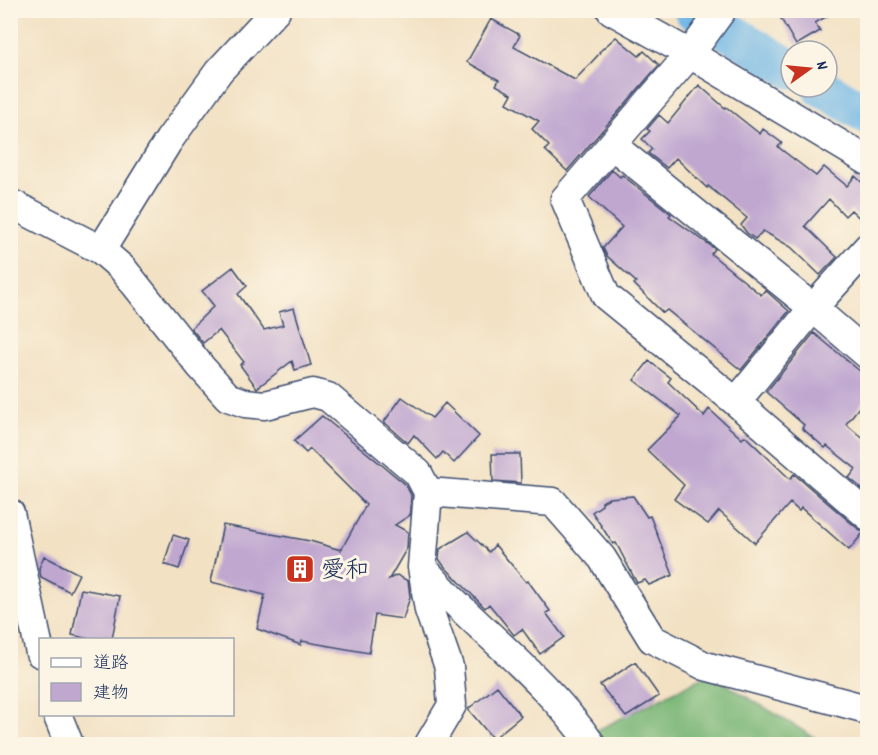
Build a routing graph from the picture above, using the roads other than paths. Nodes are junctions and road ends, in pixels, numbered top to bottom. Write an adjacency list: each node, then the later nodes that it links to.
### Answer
1 (276, 10): 8 (street)
2 (612, 10): 3 (street)
3 (708, 30): 4 (street); 5 (street)
4 (612, 145): 9 (street); 11 (street)
5 (867, 161)
6 (10, 203): 8 (street)
7 (867, 247): 9 (street)
8 (101, 250): 12 (street)
9 (813, 308): 10 (street); 11 (street)
10 (867, 355)
11 (736, 402): 14 (street)
12 (428, 492): 15 (street); 17 (street)
13 (10, 513): 16 (street)
14 (867, 516)
15 (422, 567): 20 (street); 21 (street)
16 (39, 648)
17 (867, 712)
18 (58, 716): 19 (street)
19 (69, 744)
20 (429, 744)
21 (591, 744)

